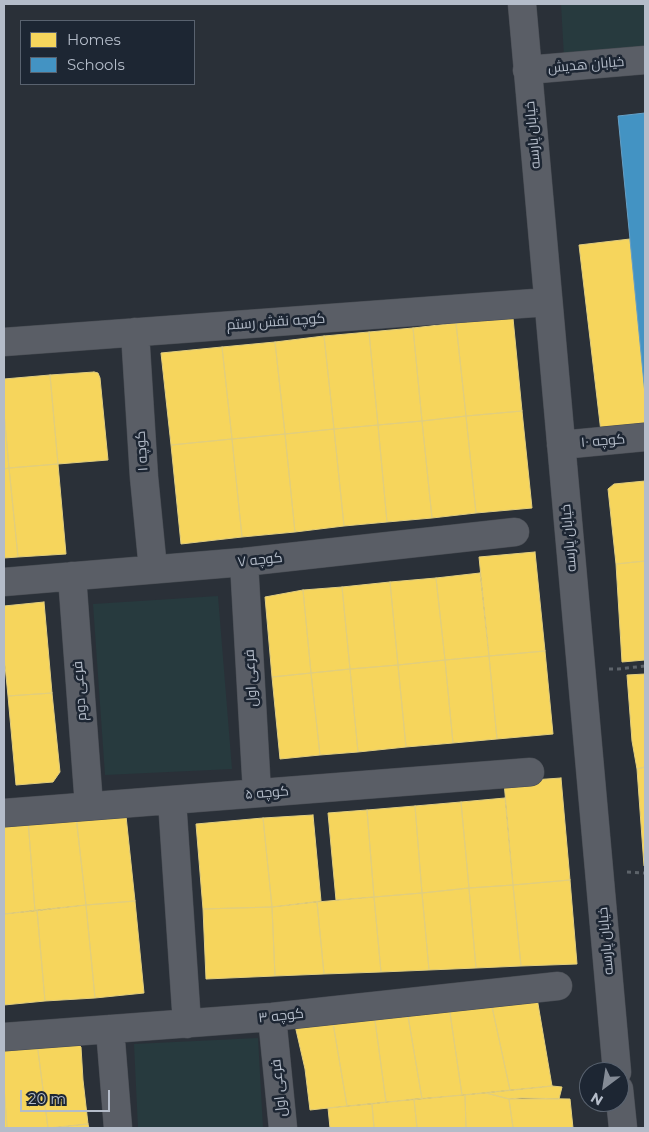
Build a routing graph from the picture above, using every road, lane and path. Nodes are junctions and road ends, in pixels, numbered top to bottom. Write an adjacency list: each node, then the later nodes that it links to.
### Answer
1 (522, 4): 3 (street, خیابان پارسه)
2 (645, 60): 3 (street, خیابان هدیش)
3 (527, 70): 4 (street, خیابان پارسه)
4 (548, 302): 5 (street, کوچه نقش رستم); 8 (street, خیابان پارسه)
5 (135, 332): 6 (street, کوچه نقش رستم); 11 (street, کوچه ۱)
6 (4, 342)
7 (645, 437): 8 (street, کوچه ۱۰)
8 (561, 445): 14 (street, خیابان پارسه)
9 (515, 532): 10 (street, کوچه ۷)
10 (244, 562): 11 (street, کوچه ۷); 17 (street, فرعی اول)
11 (153, 570): 12 (street, کوچه ۷)
12 (72, 576): 13 (street, کوچه ۷); 19 (street, فرعی دوم)
13 (4, 582)
14 (581, 666): 15 (path); 26 (street, خیابان پارسه)
15 (645, 666)
16 (530, 772): 17 (street, کوچه ۵)
17 (257, 793): 18 (street, کوچه ۵)
18 (172, 800): 19 (street, کوچه ۵); 23 (street)
19 (88, 806): 20 (street, کوچه ۵)
20 (4, 813)
21 (558, 986): 22 (street, کوچه ۳)
22 (272, 1017): 23 (street, کوچه ۳); 29 (street, فرعی اول)
23 (187, 1024): 24 (street, کوچه ۳)
24 (110, 1030): 25 (street, کوچه ۳); 28 (street)
25 (4, 1037)
26 (616, 1062)
27 (621, 1112): 30 (street)
28 (118, 1128)
29 (283, 1128)
30 (623, 1128)

